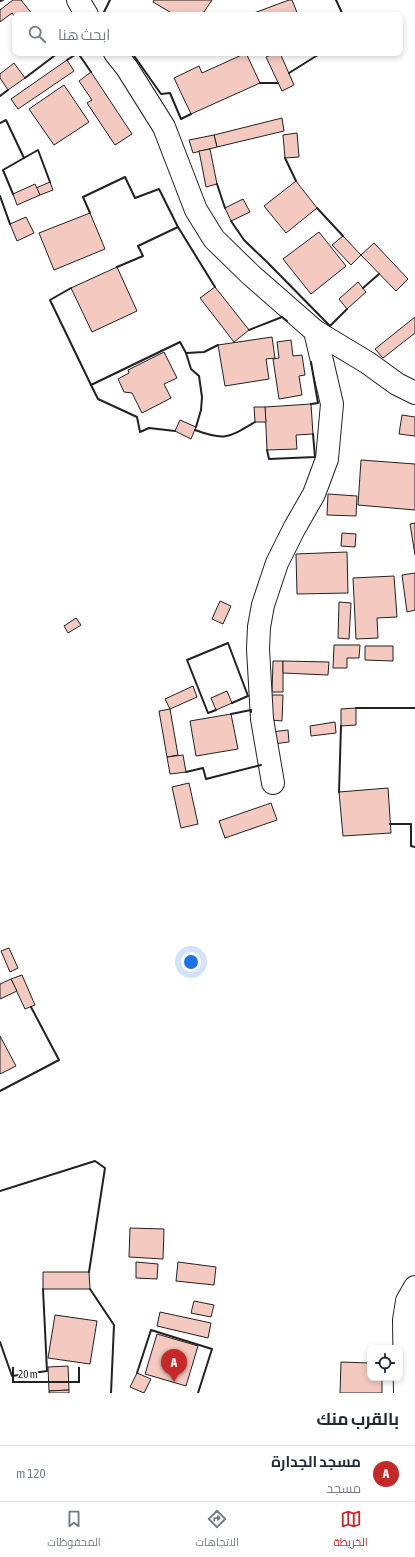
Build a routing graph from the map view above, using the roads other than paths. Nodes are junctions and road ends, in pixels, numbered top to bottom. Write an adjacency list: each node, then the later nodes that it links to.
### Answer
1 (78, 0): 2 (street)
2 (85, 12)
3 (117, 56): 4 (street)
4 (314, 331): 5 (street); 6 (street)
5 (415, 393)
6 (273, 784)
7 (415, 1287): 8 (street)
8 (404, 1393)

